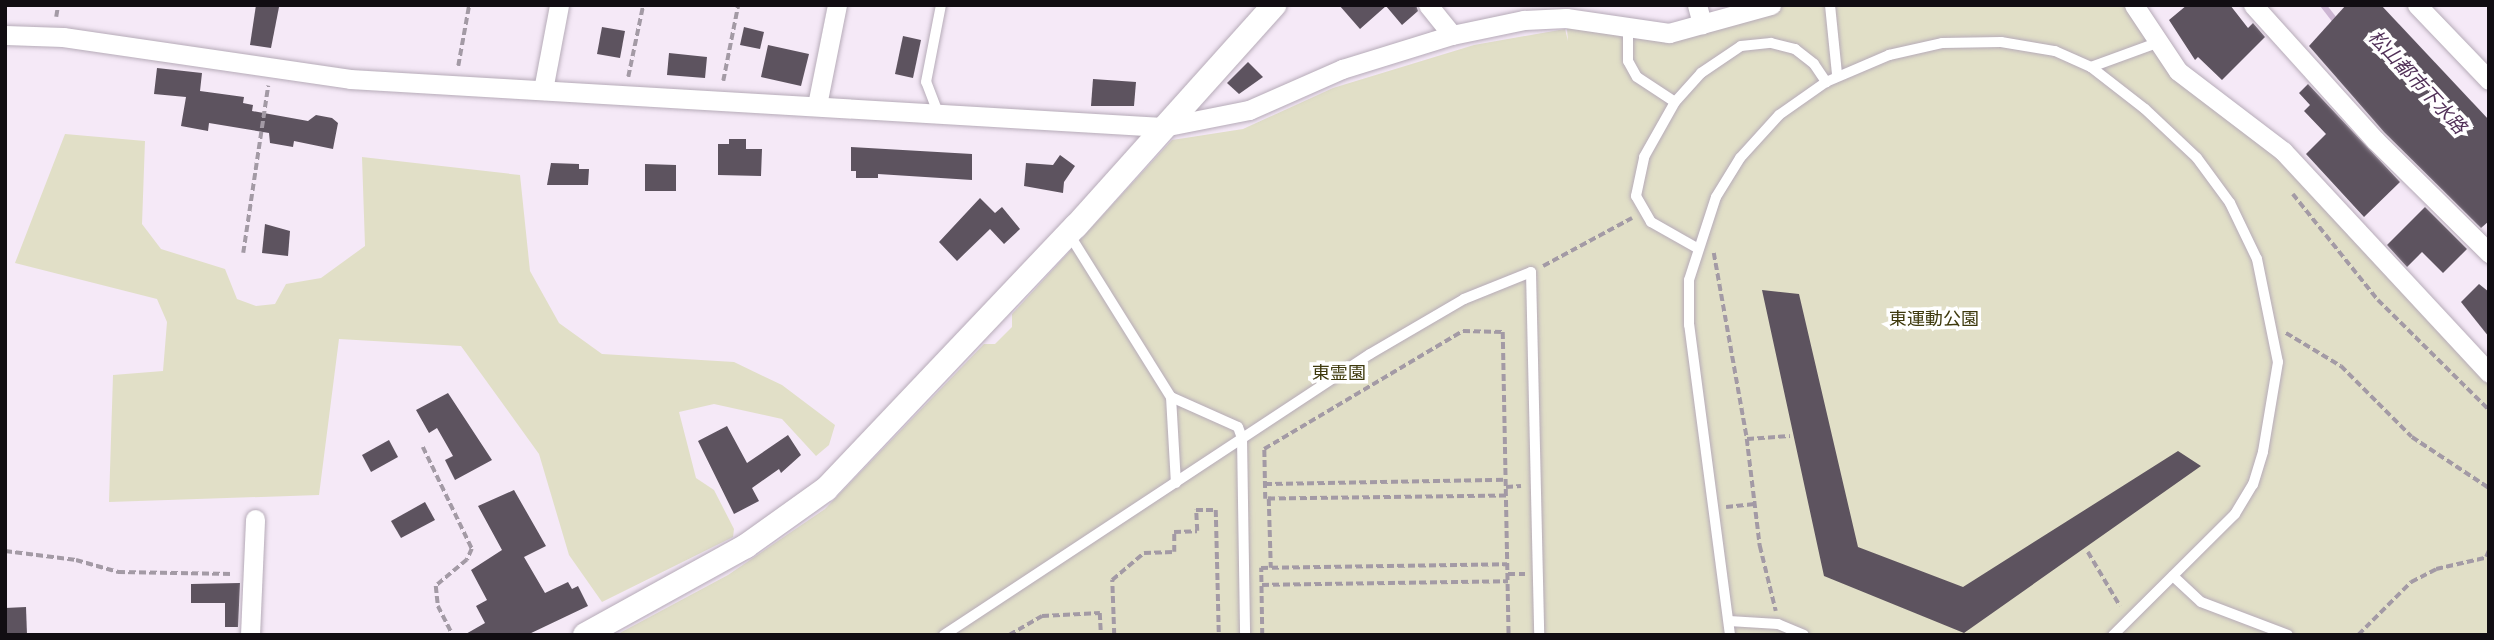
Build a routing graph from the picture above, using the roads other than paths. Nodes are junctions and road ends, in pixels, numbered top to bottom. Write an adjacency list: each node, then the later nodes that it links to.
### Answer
1 (559, 5): 21 (street)
2 (837, 5): 23 (street)
3 (941, 5): 24 (lane)
4 (1274, 5): 25 (street)
5 (1428, 5): 15 (street)
6 (1771, 5): 12 (street)
7 (1830, 5): 18 (lane)
8 (2134, 5): 16 (street)
9 (2253, 5): 28 (street)
10 (2417, 5): 19 (street)
11 (1563, 11): 13 (street); 15 (street)
12 (1700, 15): 13 (street)
13 (1628, 30): 22 (lane)
14 (5, 35): 21 (street)
15 (1452, 35): 25 (street)
16 (2157, 43): 17 (lane); 29 (street)
17 (2091, 67): 18 (lane); 34 (lane)
18 (1837, 74): 20 (lane)
19 (2489, 80)
20 (1826, 82): 22 (lane); 27 (lane)
21 (543, 90): 23 (street)
22 (1675, 102): 27 (lane)
23 (817, 105): 24 (street)
24 (937, 110): 25 (street)
25 (1163, 127): 26 (street)
26 (1068, 234): 30 (lane); 37 (street)
27 (1697, 248): 35 (lane)
28 (2489, 253)
29 (2489, 373)
30 (1171, 397): 31 (lane); 32 (lane)
31 (1242, 438): 32 (lane); 39 (lane); 40 (lane)
32 (1176, 483): 38 (lane)
33 (255, 519): 36 (street)
34 (2173, 576): 43 (lane); 44 (lane)
35 (1729, 621): 41 (lane); 42 (lane)
36 (250, 635)
37 (585, 635)
38 (943, 635)
39 (1245, 635)
40 (1539, 635)
41 (1730, 635)
42 (1804, 635)
43 (2113, 635)
44 (2288, 635)

